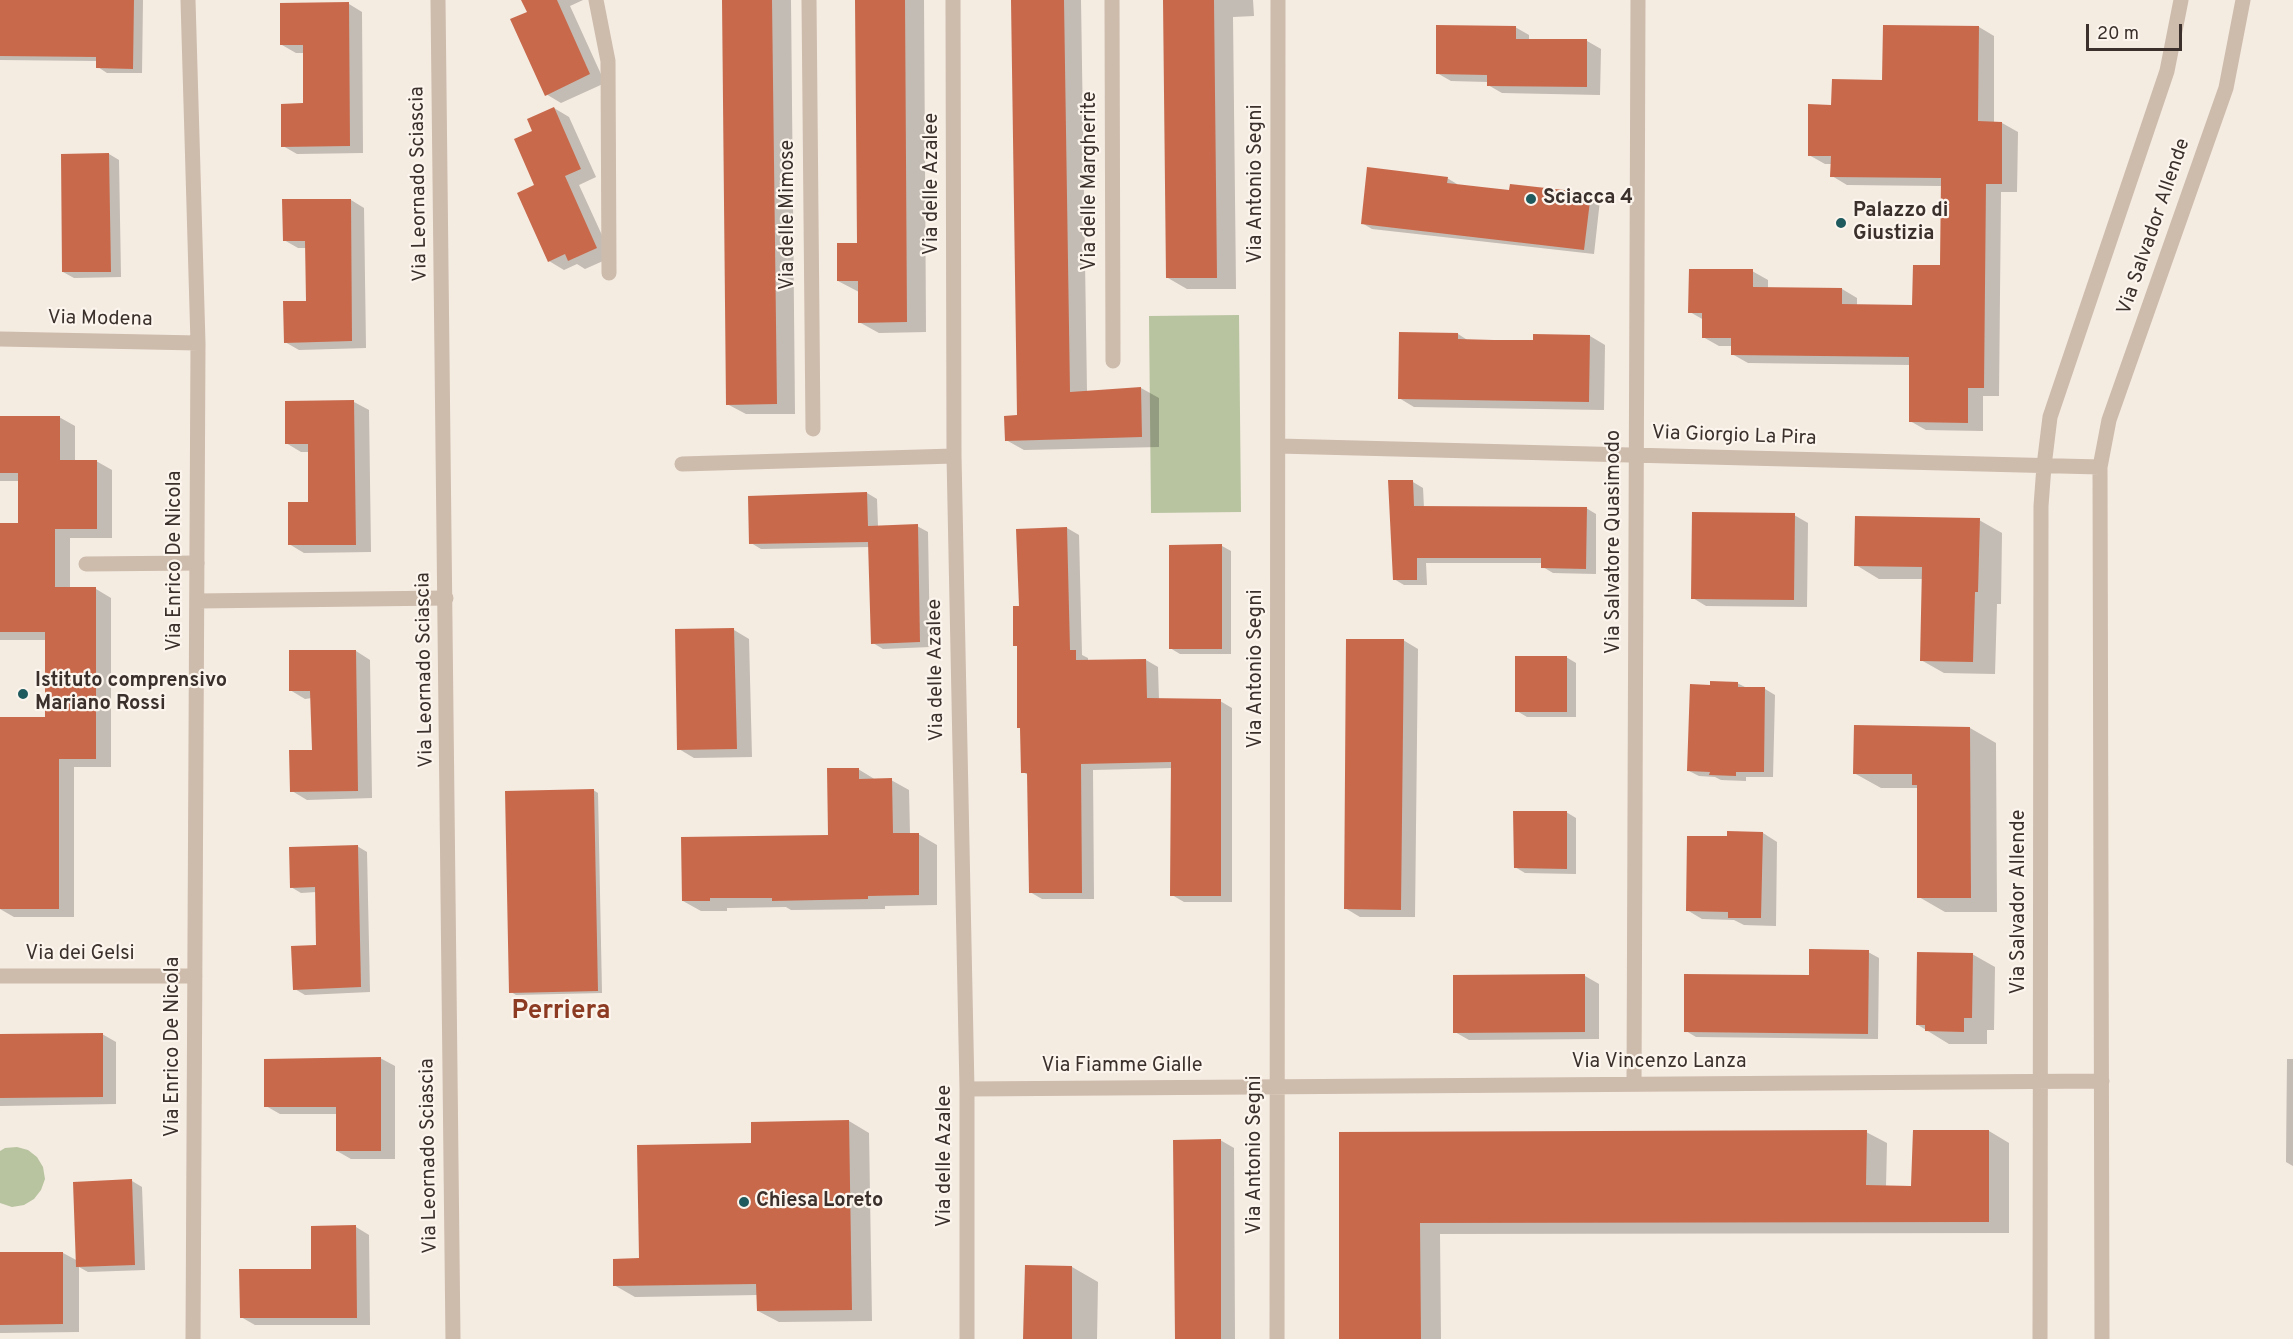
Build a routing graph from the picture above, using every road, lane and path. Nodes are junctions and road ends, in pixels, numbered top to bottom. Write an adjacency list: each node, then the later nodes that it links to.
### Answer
1 (188, 0): 13 (street, Via Enrico De Nicola)
2 (438, 0): 24 (street, Via Leornado Sciascia)
3 (596, 0): 11 (street)
4 (809, 0): 15 (street, Via delle Mimose)
5 (953, 0): 18 (street, Via delle Azalee)
6 (1112, 0): 14 (street, Via delle Margherite)
7 (1278, 0): 16 (street, Via Antonio Segni)
8 (1638, 0): 17 (street, Via Salvatore Quasimodo)
9 (2181, 0): 20 (street, Via Salvador Allende)
10 (2243, 0): 21 (street, Via Salvador Allende)
11 (609, 273)
12 (0, 339): 13 (street, Via Modena)
13 (198, 343): 22 (street, Via Enrico De Nicola)
14 (1113, 361)
15 (813, 429)
16 (1278, 446): 17 (street, Via Giorgio La Pira); 31 (street, Via Antonio Segni)
17 (1636, 455): 20 (street, Via Giorgio La Pira); 30 (street, Via Salvatore Quasimodo)
18 (954, 456): 19 (street); 32 (street, Via delle Azalee)
19 (682, 464)
20 (2044, 466): 21 (street); 29 (street, Via Salvador Allende)
21 (2100, 467): 28 (street, Via Salvador Allende)
22 (197, 563): 23 (street); 25 (street, Via Enrico De Nicola)
23 (86, 564)
24 (446, 598): 25 (street); 34 (street, Via Leornado Sciascia)
25 (197, 601): 27 (street, Via Enrico De Nicola)
26 (0, 976): 27 (street, Via dei Gelsi)
27 (195, 976): 33 (street, Via Enrico De Nicola)
28 (2102, 1081): 29 (street, Via Vincenzo Lanza); 38 (street, Via Salvador Allende)
29 (2041, 1082): 30 (street, Via Vincenzo Lanza); 37 (street, Via Salvador Allende)
30 (1634, 1084): 31 (street, Via Vincenzo Lanza)
31 (1277, 1087): 32 (street, Via Fiamme Gialle); 36 (street, Via Antonio Segni)
32 (967, 1089): 35 (street, Via delle Azalee)
33 (194, 1339)
34 (453, 1339)
35 (967, 1339)
36 (1277, 1339)
37 (2040, 1339)
38 (2102, 1339)

